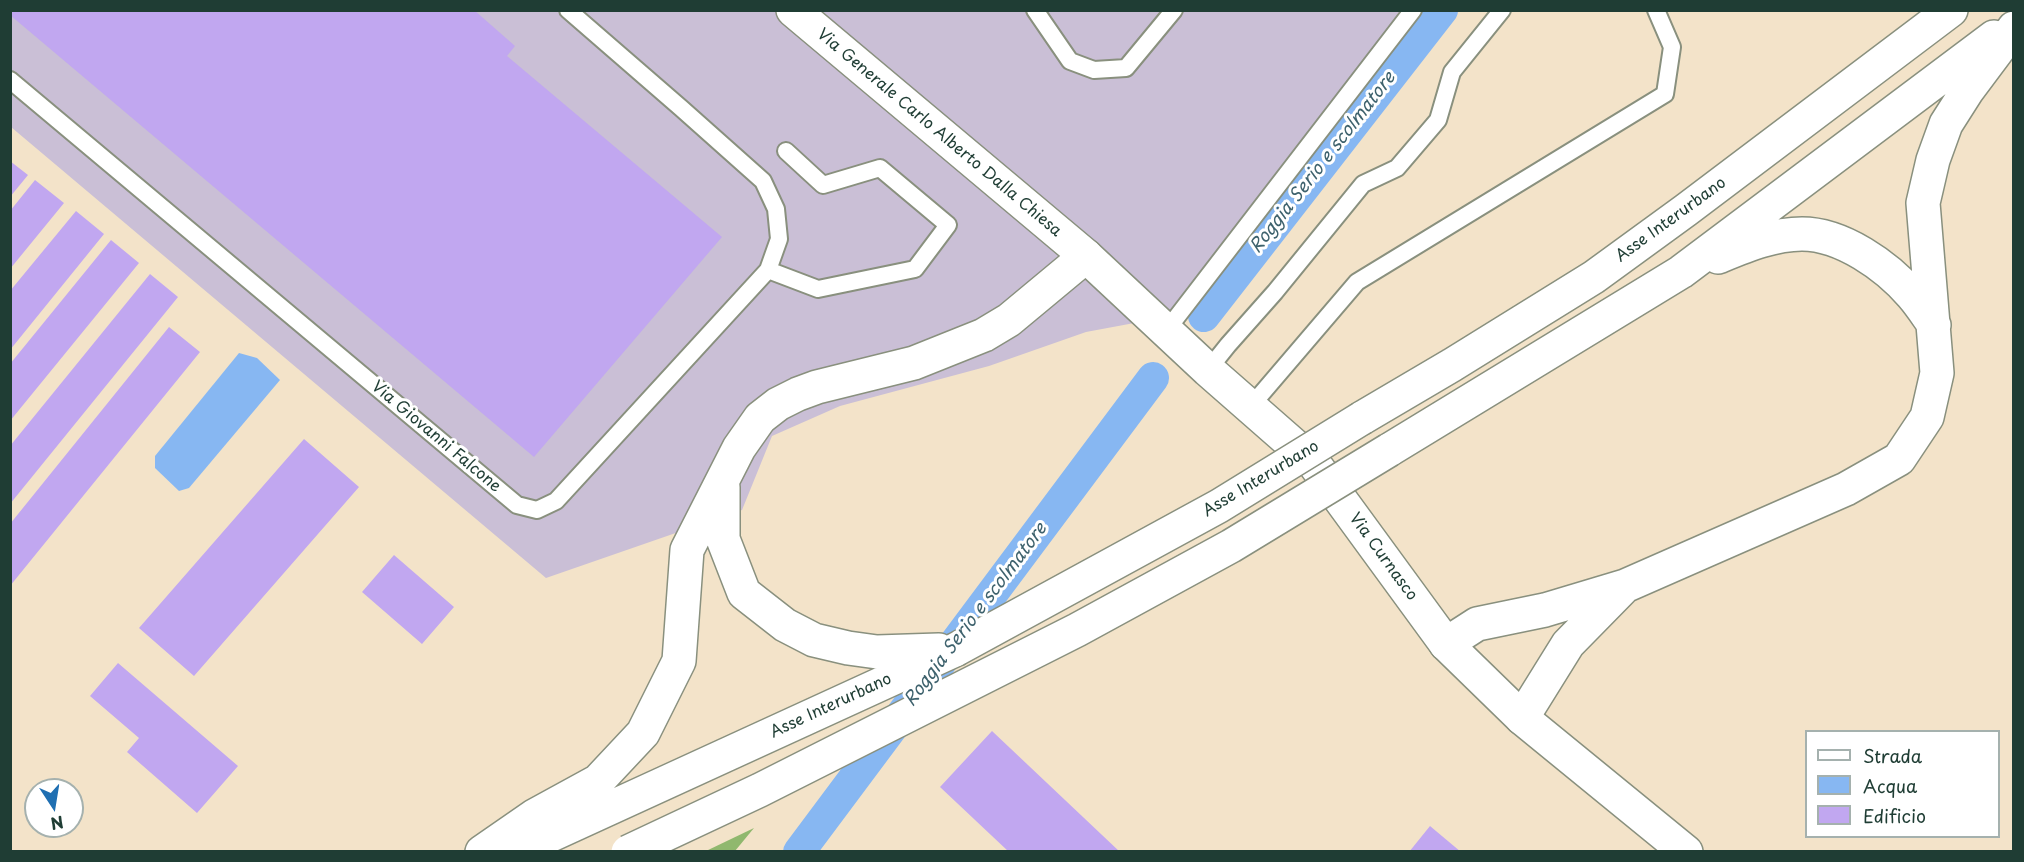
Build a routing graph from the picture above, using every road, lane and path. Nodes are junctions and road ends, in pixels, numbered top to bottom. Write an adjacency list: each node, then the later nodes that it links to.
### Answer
1 (568, 10): 14 (lane, Via Giovanni Falcone)
2 (793, 10): 13 (main road, Via Generale Carlo Alberto Dalla Chiesa)
3 (1035, 10): 4 (lane)
4 (1174, 10)
5 (1413, 10): 17 (lane)
6 (1502, 10): 18 (lane)
7 (1656, 10): 19 (lane)
8 (1951, 10): 23 (main road, Asse Interurbano, bridge)
9 (2013, 23): 15 (main road)
10 (2013, 28): 16 (main road)
11 (10, 80): 14 (lane, Via Giovanni Falcone)
12 (786, 151): 14 (lane)
13 (1086, 256): 17 (main road, Via Curnasco); 20 (main road)
14 (768, 270)
15 (1681, 272): 16 (main road); 27 (main road, bridge)
16 (1934, 325): 21 (main road)
17 (1166, 331): 18 (main road, Via Curnasco)
18 (1208, 370): 19 (main road, Via Curnasco)
19 (1251, 406): 22 (main road, Via Curnasco)
20 (723, 482): 23 (main road); 25 (main road)
21 (1625, 586): 22 (main road); 24 (main road)
22 (1446, 644): 24 (main road, Via Curnasco)
23 (955, 650): 26 (main road, Asse Interurbano)
24 (1522, 718): 28 (main road, Via Curnasco)
25 (482, 852)
26 (514, 852)
27 (628, 852)
28 (1686, 852)

